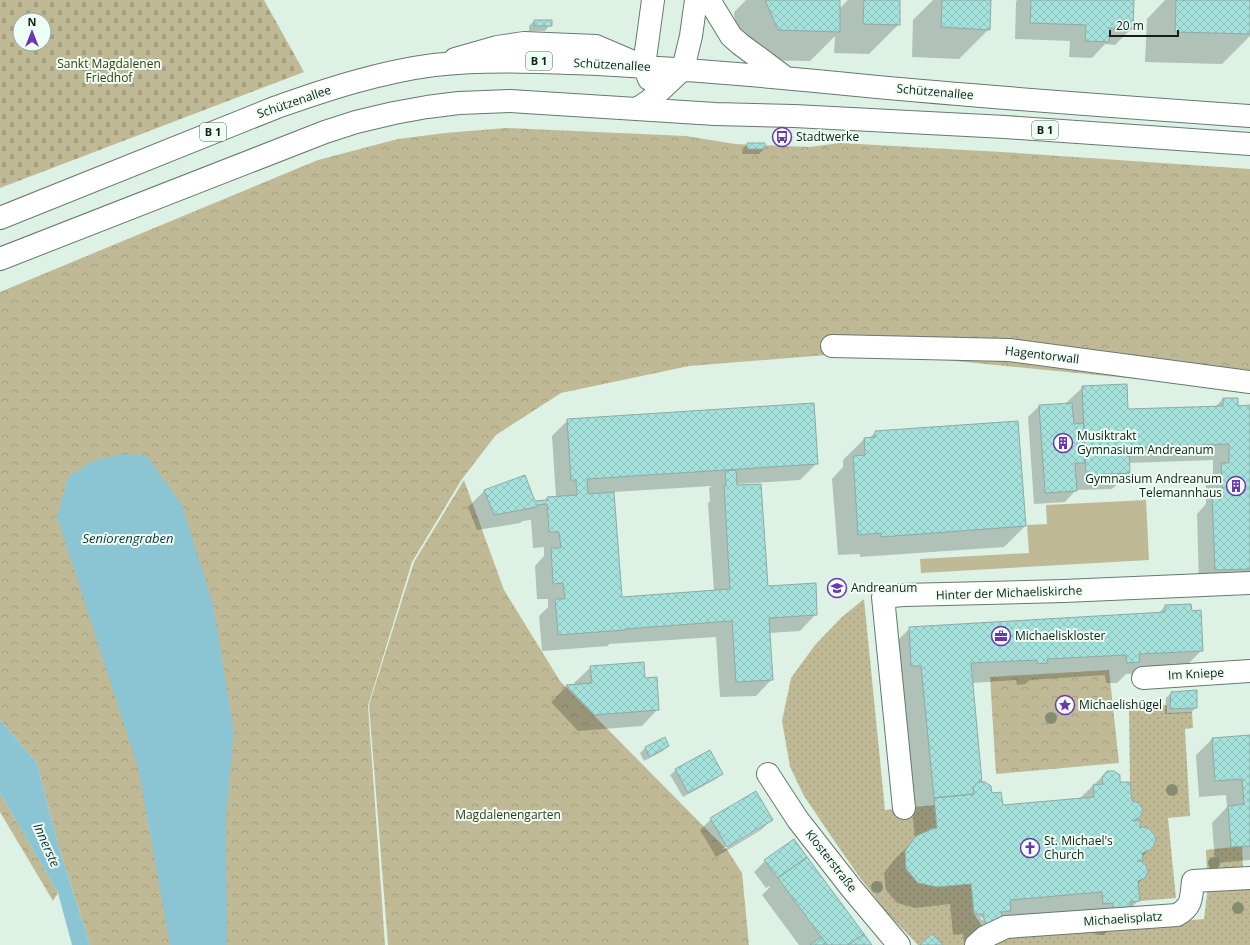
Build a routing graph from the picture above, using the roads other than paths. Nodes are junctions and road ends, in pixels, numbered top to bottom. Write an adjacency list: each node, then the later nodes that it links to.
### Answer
1 (653, 0): 4 (main road)
2 (696, 0): 5 (main road)
3 (709, 0): 6 (main road)
4 (644, 66): 5 (main road, Schützenallee / B 1); 7 (main road); 12 (main road, Schützenallee / B 1)
5 (683, 69): 6 (main road, Schützenallee / B 1); 7 (main road)
6 (786, 78): 10 (main road, Schützenallee / B 1)
7 (658, 93): 8 (main road); 9 (main road)
8 (637, 109): 9 (main road, B 1); 13 (main road, B 1)
9 (677, 112): 11 (main road, B 1)
10 (1250, 116)
11 (1250, 144)
12 (0, 218)
13 (0, 259)
14 (832, 346): 15 (main road, Hagentorwall)
15 (1250, 382)
16 (1250, 583): 20 (main road, Hinter der Michaeliskirche)
17 (1250, 671): 18 (main road, Im Kniepe)
18 (1143, 678)
19 (768, 774): 22 (main road, Klosterstraße)
20 (904, 808)
21 (1250, 878): 23 (main road, Michaelisplatz)
22 (899, 945)
23 (976, 945)

